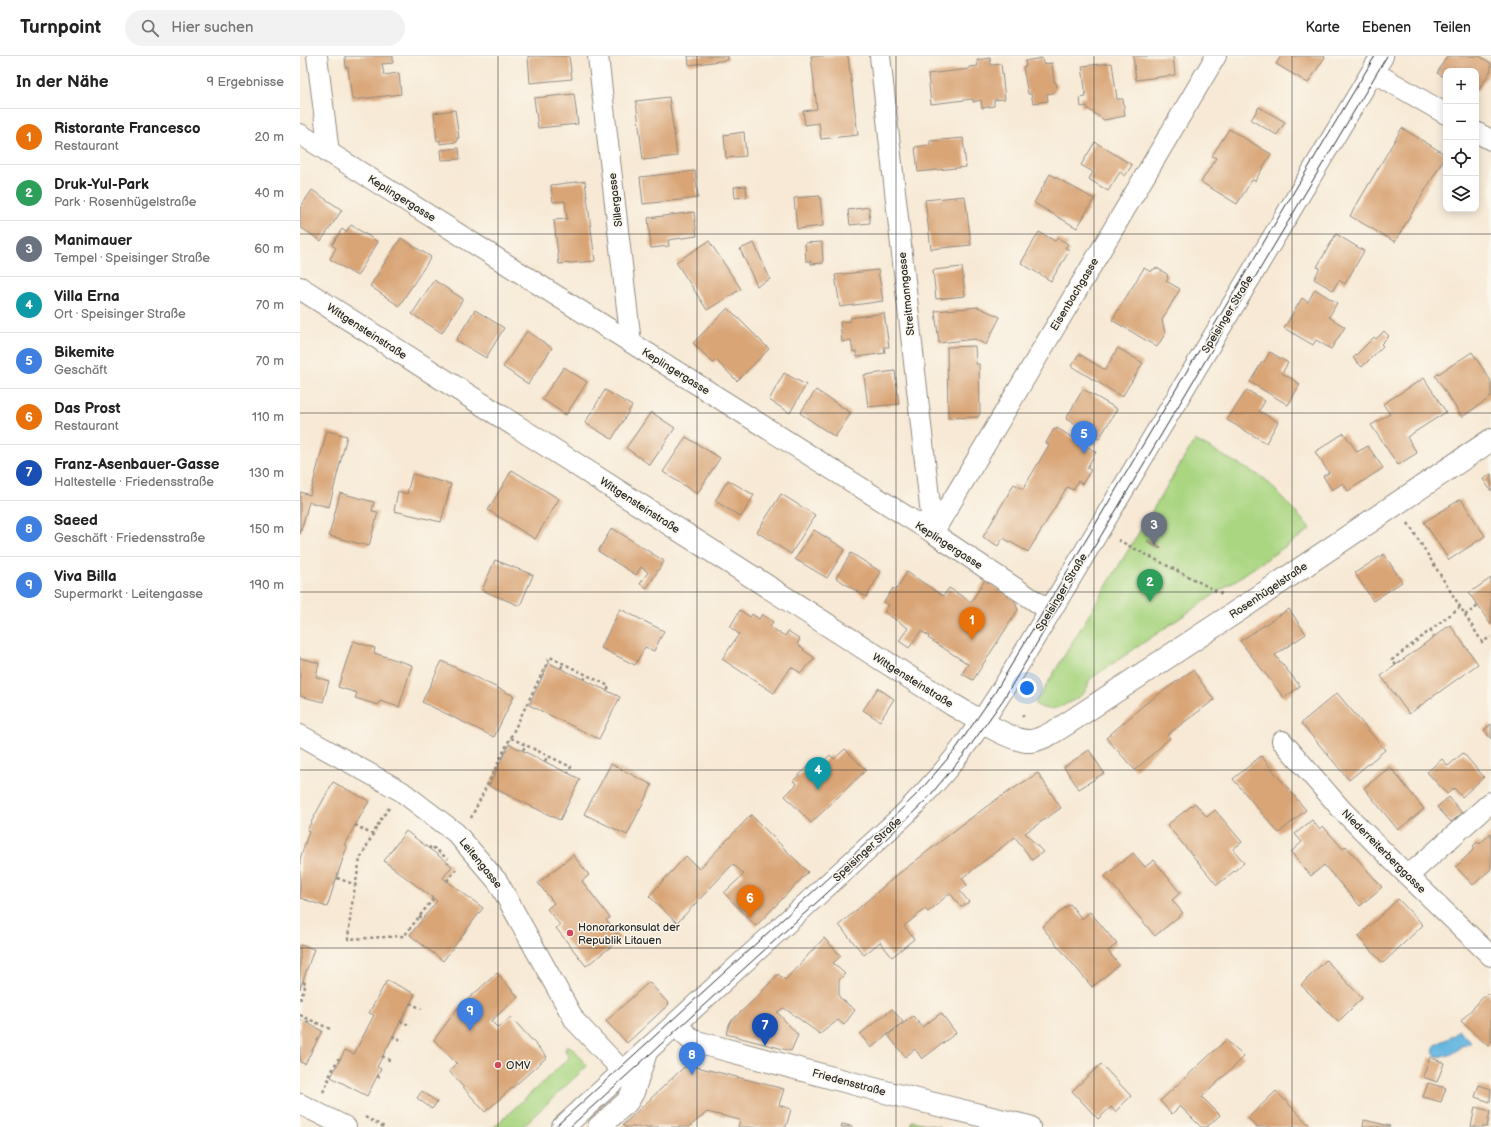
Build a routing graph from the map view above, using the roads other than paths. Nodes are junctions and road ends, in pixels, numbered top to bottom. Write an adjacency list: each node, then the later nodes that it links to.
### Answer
1 (317, 56): 10 (street)
2 (598, 56): 12 (street, Sillergasse)
3 (880, 56): 14 (street, Streitmanngasse)
4 (1216, 56): 14 (street, Eisenbachgasse)
5 (1377, 64): 6 (street); 15 (main road, Speisinger Straße)
6 (1443, 112)
7 (300, 134): 10 (street, Keplingergasse)
8 (1479, 134): 9 (street)
9 (1491, 140)
10 (329, 153): 12 (street, Keplingergasse)
11 (300, 288): 16 (main road, Wittgensteinstraße)
12 (631, 343): 14 (street, Keplingergasse)
13 (1491, 440): 18 (main road, Rosenhügelstraße)
14 (932, 533): 15 (street, Keplingergasse)
15 (1050, 611): 16 (main road, Speisinger Straße)
16 (981, 721): 18 (main road, Wittgensteinstraße); 23 (main road, Speisinger Straße)
17 (300, 735): 24 (street, Leitengasse)
18 (1043, 737)
19 (1282, 741): 21 (street, Niederreiterberggasse)
20 (1491, 802): 21 (street)
21 (1408, 876): 22 (street, Niederreiterberggasse)
22 (1491, 956)
23 (675, 1025): 24 (main road, Speisinger Straße); 29 (main road, Friedensstraße)
24 (629, 1078): 27 (main road, Speisinger Straße); 28 (main road, Speisinger Straße)
25 (300, 1104): 26 (street)
26 (346, 1127)
27 (563, 1127)
28 (599, 1127)
29 (1029, 1127)

